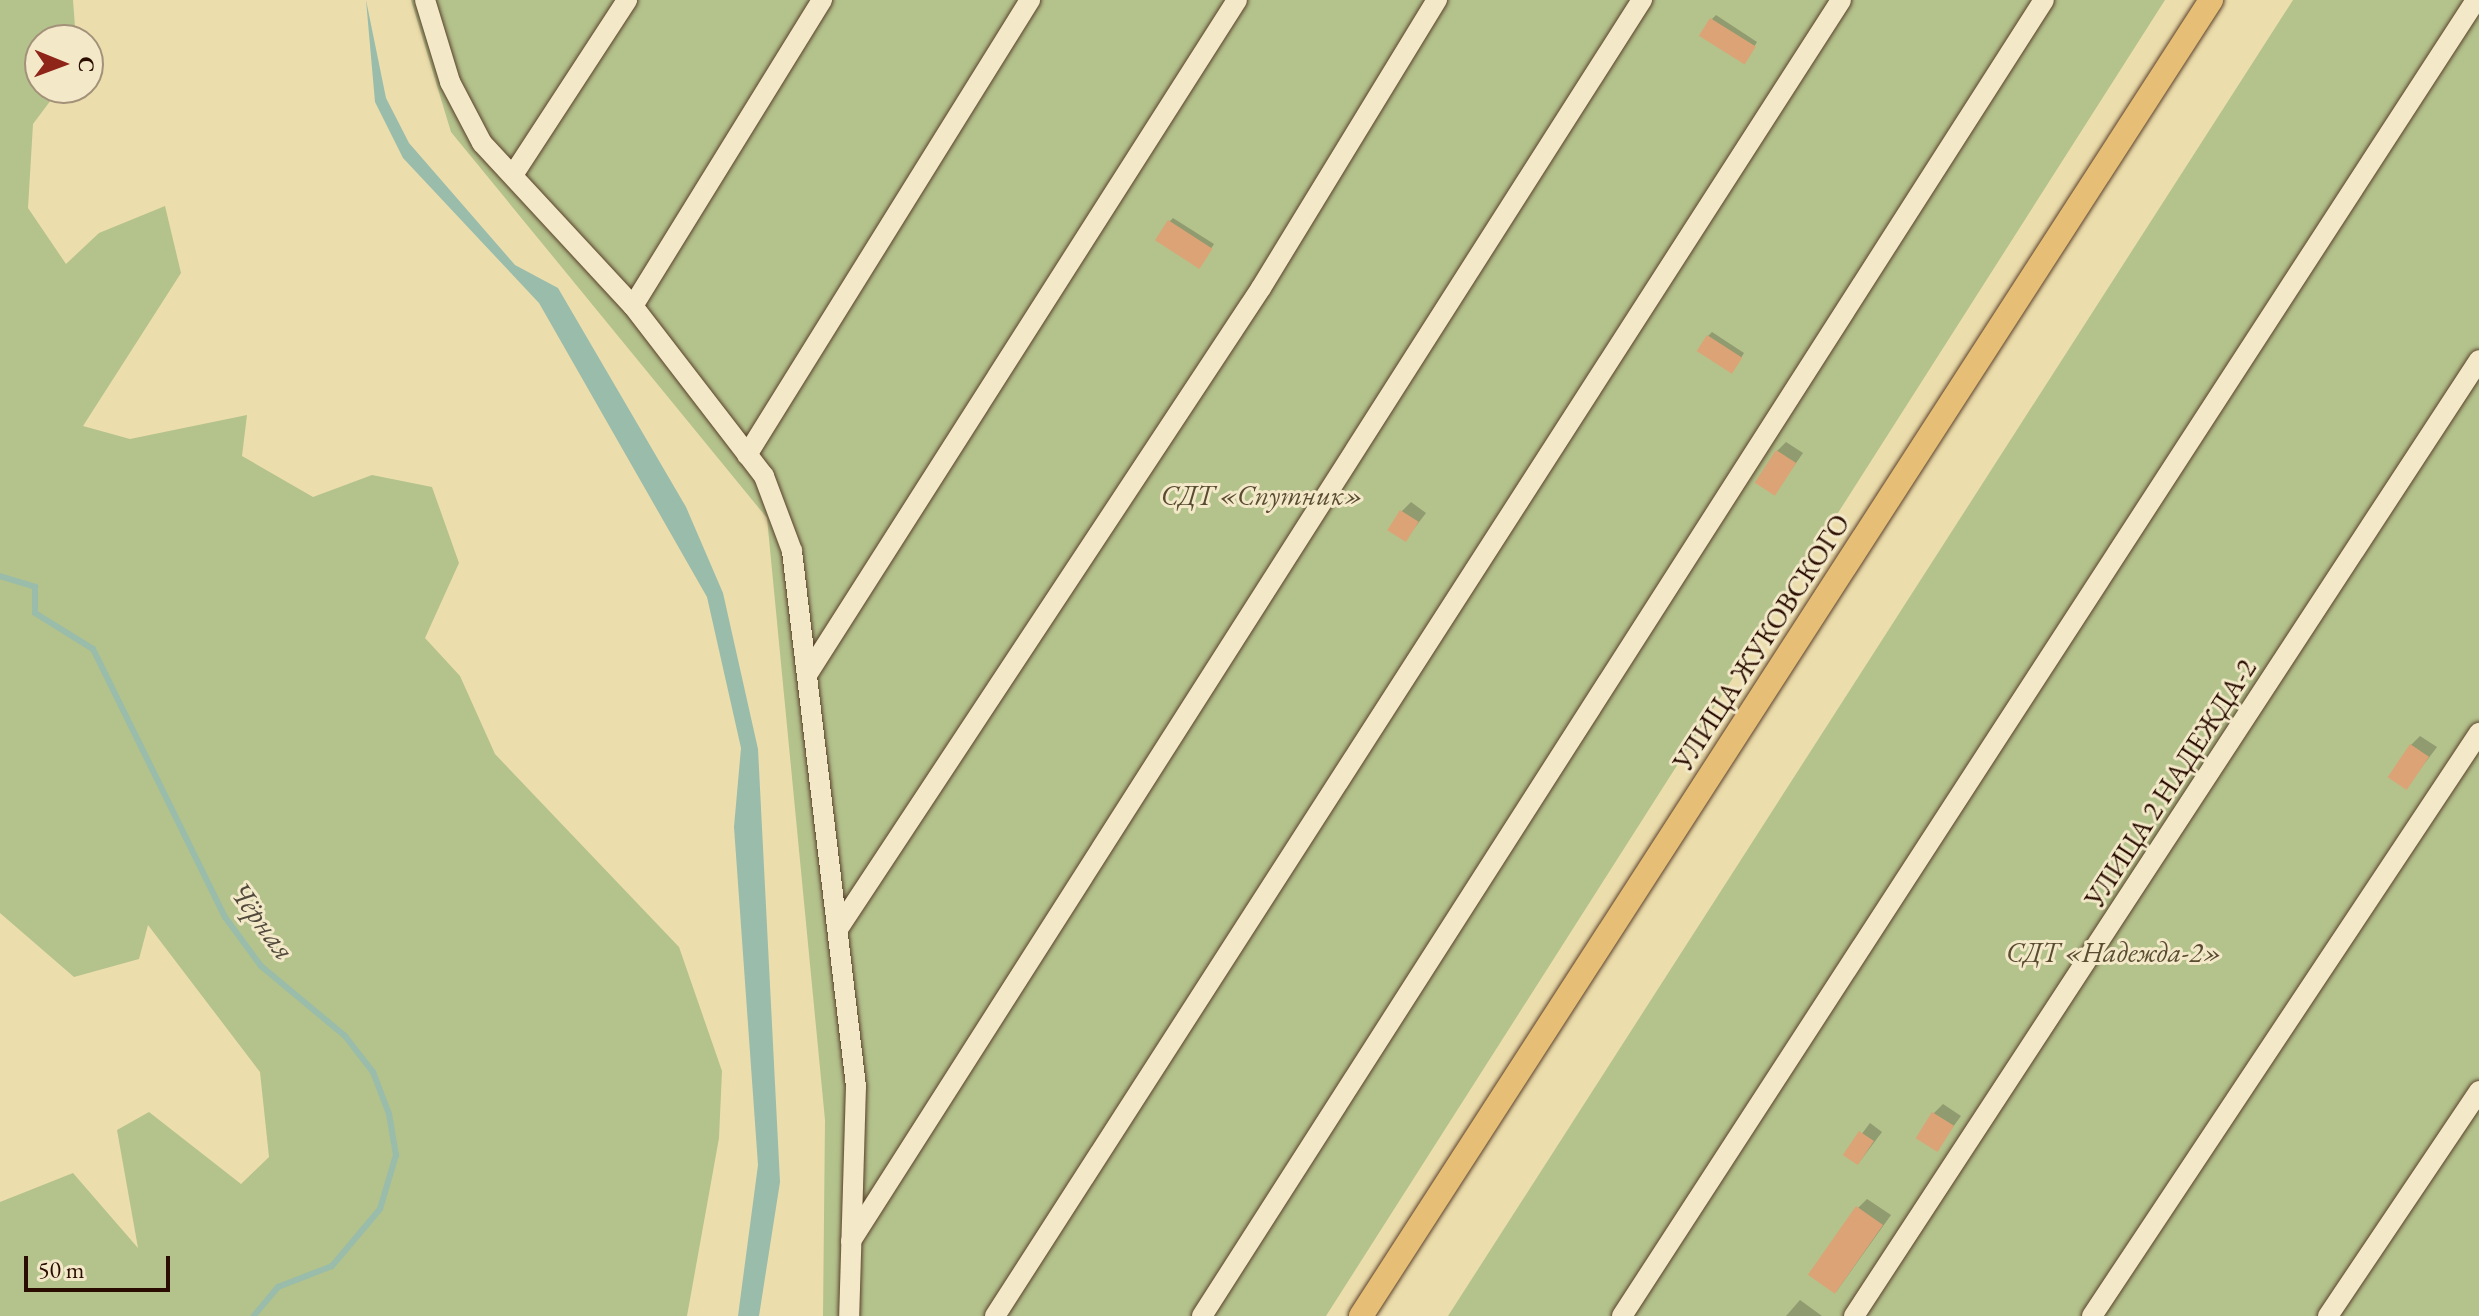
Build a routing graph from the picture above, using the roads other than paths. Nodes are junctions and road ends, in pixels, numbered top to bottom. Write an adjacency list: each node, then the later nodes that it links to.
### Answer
1 (627, 0): 12 (lane)
2 (822, 0): 13 (lane)
3 (1030, 0): 15 (lane)
4 (1237, 0): 16 (lane)
5 (1437, 0): 18 (lane)
6 (1642, 0): 20 (lane)
7 (1841, 0): 22 (lane)
8 (2044, 0): 23 (lane)
9 (2211, 0): 24 (main road, УЛИЦА ЖУКОВСКОГО)
10 (2476, 0): 25 (lane)
11 (431, 5): 12 (lane)
12 (513, 175): 13 (lane)
13 (633, 306): 15 (lane)
14 (2479, 360): 26 (lane, УЛИЦА 2 НАДЕЖДА-2)
15 (747, 455): 16 (lane)
16 (807, 675): 18 (lane)
17 (2479, 733): 27 (lane)
18 (838, 929): 20 (lane)
19 (2479, 1091): 28 (lane)
20 (851, 1241): 21 (lane)
21 (849, 1316)
22 (995, 1316)
23 (1202, 1316)
24 (1361, 1316)
25 (1622, 1316)
26 (1854, 1316)
27 (2092, 1316)
28 (2328, 1316)

